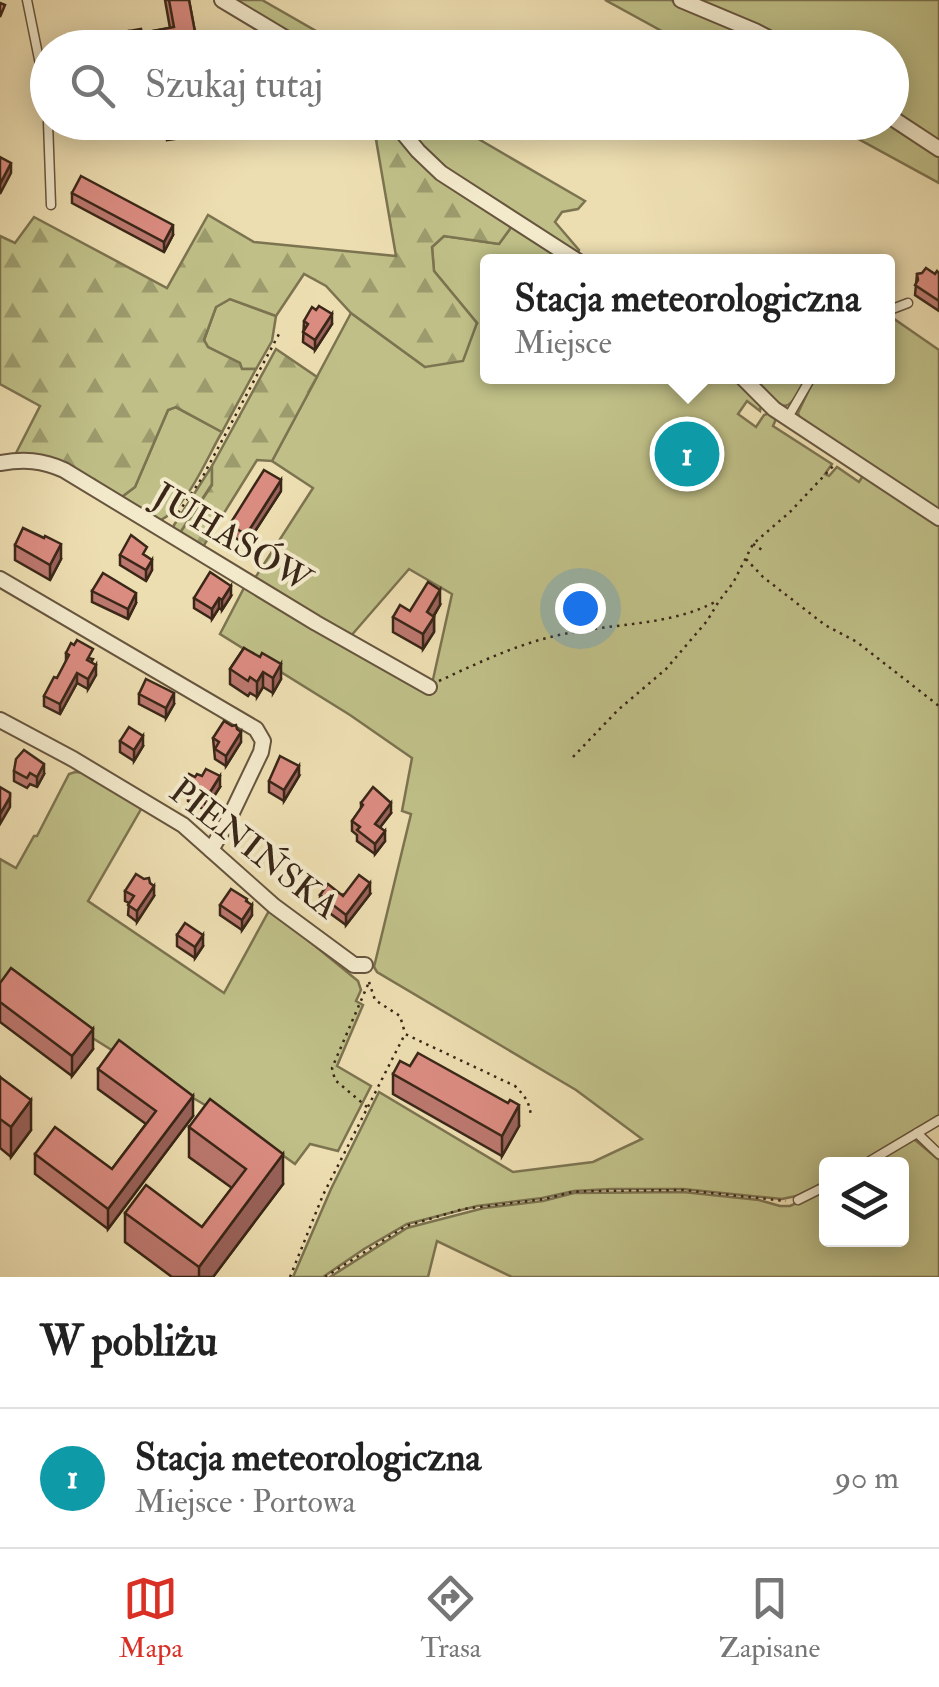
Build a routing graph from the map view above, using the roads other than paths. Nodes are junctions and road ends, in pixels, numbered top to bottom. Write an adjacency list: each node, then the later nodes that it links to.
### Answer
1 (27, 0): 4 (lane)
2 (222, 0): 5 (street)
3 (681, 0): 6 (street)
4 (33, 30)
5 (272, 30)
6 (756, 30)
7 (909, 130): 10 (street)
8 (48, 140): 11 (lane)
9 (409, 140): 12 (street)
10 (939, 150)
11 (50, 205)
12 (567, 254)
13 (908, 303): 14 (lane)
14 (895, 308)
15 (749, 384): 17 (street)
16 (807, 384): 17 (lane)
17 (787, 418): 19 (street)
18 (0, 463): 21 (street, JUHASÓW)
19 (939, 518)
20 (0, 579): 23 (street)
21 (429, 687)
22 (0, 720): 23 (street, PIENIŃSKA)
23 (211, 850): 24 (street, PIENIŃSKA)
24 (364, 964)
25 (939, 1120): 26 (lane)
26 (917, 1134): 27 (lane); 28 (lane)
27 (939, 1154)
28 (877, 1157)
29 (819, 1190): 30 (lane)
30 (798, 1200)

